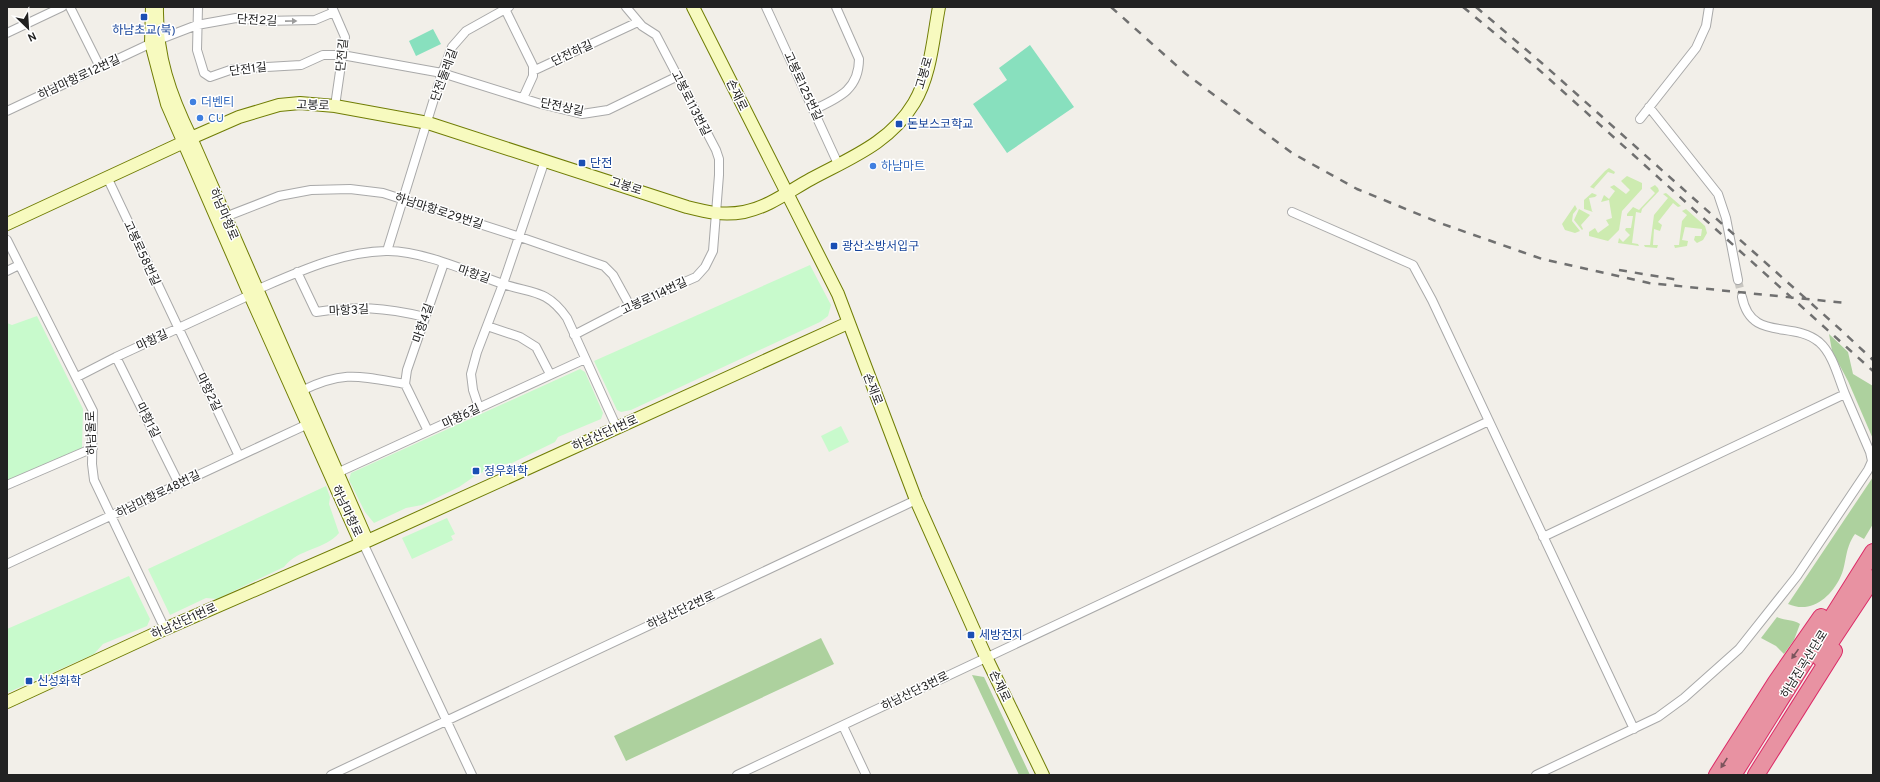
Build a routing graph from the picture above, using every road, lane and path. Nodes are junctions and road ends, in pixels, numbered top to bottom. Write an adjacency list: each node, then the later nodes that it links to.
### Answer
1 (62, 7): 16 (street)
2 (70, 7): 19 (street)
3 (152, 7): 17 (street, 하남마항로)
4 (157, 7): 17 (street, 하남마항로)
5 (198, 7): 15 (street)
6 (626, 7): 14 (street, 고봉로113번길)
7 (693, 7): 34 (street, 손재로)
8 (766, 7): 27 (street, 고봉로125번길)
9 (836, 7): 27 (street)
10 (939, 7): 32 (street, 고봉로)
11 (1709, 7): 25 (street)
12 (507, 8): 20 (street); 21 (street, 단전둘레길)
13 (333, 10): 15 (street, 단전2길, one-way to 13); 18 (street, 단전길)
14 (638, 22): 20 (street, 단전하길); 22 (street, 고봉로113번길)
15 (197, 25): 17 (street, 단전2길); 18 (street, 단전1길)
16 (7, 33)
17 (154, 42): 19 (street, 하남마항로12번길); 30 (street, 하남마항로)
18 (342, 55): 21 (street, 단전상길); 24 (street, 단전길)
19 (100, 67): 26 (street, 하남마항로12번길)
20 (533, 71): 23 (street)
21 (442, 73): 23 (street, 단전상길); 29 (street, 단전둘레길)
22 (678, 76): 23 (street, 단전상길); 37 (street, 고봉로113번길)
23 (523, 98)
24 (335, 106): 29 (street, 고봉로); 30 (street, 고봉로)
25 (1649, 107): 28 (street); 47 (street)
26 (8, 108)
27 (813, 110): 32 (street, 고봉로125번길)
28 (1640, 119)
29 (428, 123): 31 (street, 고봉로); 35 (street, 단전둘레길)
30 (187, 140): 33 (street, 고봉로); 38 (street, 하남마항로); 49 (street, 하남마항로)
31 (545, 160): 37 (street, 고봉로); 40 (street)
32 (839, 166): 34 (street, 고봉로)
33 (107, 178): 39 (street, 고봉로); 55 (street, 고봉로58번길)
34 (786, 194): 37 (street, 고봉로); 53 (street, 손재로)
35 (404, 198): 38 (street, 하남마항로29번길); 40 (street, 하남마항로29번길); 42 (street, 단전둘레길)
36 (1292, 212): 65 (street)
37 (716, 214): 51 (street, 고봉로114번길)
38 (225, 217): 49 (street, 하남마항로)
39 (7, 224)
40 (520, 237): 48 (street); 51 (street, 하남마항로29번길)
41 (7, 240): 44 (street, 하남울로)
42 (387, 251): 43 (street, 마항길); 46 (street, 마항길)
43 (444, 263): 48 (street, 마항길); 52 (street, 마항4길)
44 (19, 265): 45 (street); 60 (street, 하남울로)
45 (7, 271)
46 (297, 272): 49 (street, 마항길); 52 (street, 마항3길)
47 (1738, 280)
48 (503, 284): 54 (street); 56 (street, 마항길)
49 (253, 293): 55 (street, 마항길); 62 (street, 하남마항로); 66 (street, 하남마항로)
50 (1742, 297): 63 (street)
51 (630, 306): 56 (street, 고봉로114번길)
52 (424, 317): 61 (street, 마항4길)
53 (848, 323): 67 (street, 하남산단1번로); 74 (street, 손재로)
54 (487, 326): 59 (street); 64 (street)
55 (178, 328): 57 (street, 마항길); 70 (street, 마항2길)
56 (574, 335): 58 (street, 마항길)
57 (116, 357): 60 (street, 마항길); 72 (street, 마항1길)
58 (585, 359): 59 (street, 마항6길); 67 (street, 마항길)
59 (550, 374): 64 (street, 마항6길)
60 (77, 377): 69 (street, 하남울로)
61 (405, 384): 62 (street); 68 (street)
62 (301, 391): 71 (street, 하남마항로)
63 (1845, 394): 76 (street); 86 (street)
64 (479, 408): 68 (street, 마항6길)
65 (1489, 421): 76 (street); 82 (street, 하남산단3번로)
66 (308, 424): 70 (street, 하남마항로48번길); 77 (street, 하남마항로)
67 (617, 428): 77 (street, 하남산단1번로)
68 (428, 431): 71 (street, 마항6길)
69 (93, 448): 73 (street); 75 (street, 하남울로)
70 (239, 456): 72 (street, 하남마항로48번길)
71 (337, 473): 77 (street, 하남마항로)
72 (179, 484): 75 (street, 하남마항로48번길)
73 (7, 485)
74 (916, 500): 82 (street, 손재로); 84 (street, 하남산단2번로)
75 (111, 516): 79 (street, 하남마항로48번길); 81 (street, 하남울로)
76 (1543, 538): 86 (street)
77 (363, 543): 81 (street, 하남산단1번로); 84 (street)
78 (1873, 552): 80 (highway, 하남진곡산단로)
79 (7, 564)
80 (1864, 579): 93 (highway, one-way to 93); 94 (highway, 하남진곡산단로); 95 (highway, 하남진곡산단로); 96 (highway)
81 (164, 629): 83 (street, 하남산단1번로)
82 (986, 657): 85 (street, 하남산단3번로); 91 (street, 손재로)
83 (7, 702)
84 (446, 721): 87 (street, 하남산단2번로); 88 (street)
85 (843, 726): 89 (street, 하남산단3번로); 90 (street)
86 (1634, 729): 92 (street)
87 (331, 775)
88 (472, 775)
89 (737, 775)
90 (866, 775)
91 (1043, 775)
92 (1536, 775)
93 (1717, 775)
94 (1733, 775)
95 (1745, 775)
96 (1756, 775)

